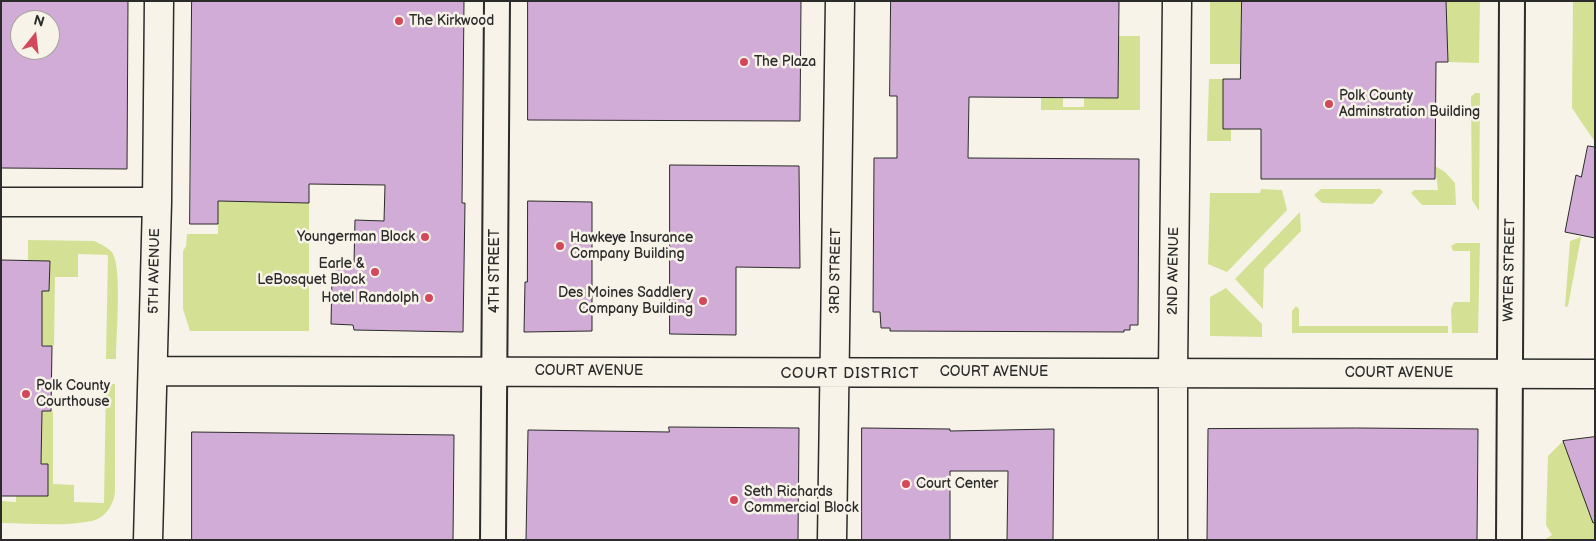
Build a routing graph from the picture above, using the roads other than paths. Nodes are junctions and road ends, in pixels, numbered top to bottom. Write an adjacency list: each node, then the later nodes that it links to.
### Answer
1 (159, 1): 7 (street, 5TH AVENUE)
2 (497, 1): 9 (street, 4TH STREET)
3 (840, 1): 10 (street, 3RD STREET)
4 (1177, 1): 11 (street, 2ND AVENUE)
5 (1512, 1): 12 (street, WATER STREET)
6 (1, 202): 7 (street)
7 (157, 202): 8 (street, 5TH AVENUE)
8 (153, 371): 9 (street, COURT AVENUE); 14 (street, 5TH AVENUE)
9 (494, 371): 10 (street, COURT AVENUE); 15 (street, 4TH STREET)
10 (834, 372): 11 (street, COURT AVENUE); 16 (street, 3RD STREET)
11 (1172, 372): 12 (street, COURT AVENUE); 17 (street, 2ND AVENUE)
12 (1510, 373): 13 (street, COURT AVENUE); 18 (street, WATER STREET)
13 (1595, 374)
14 (148, 540)
15 (493, 540)
16 (832, 540)
17 (1173, 540)
18 (1509, 540)

